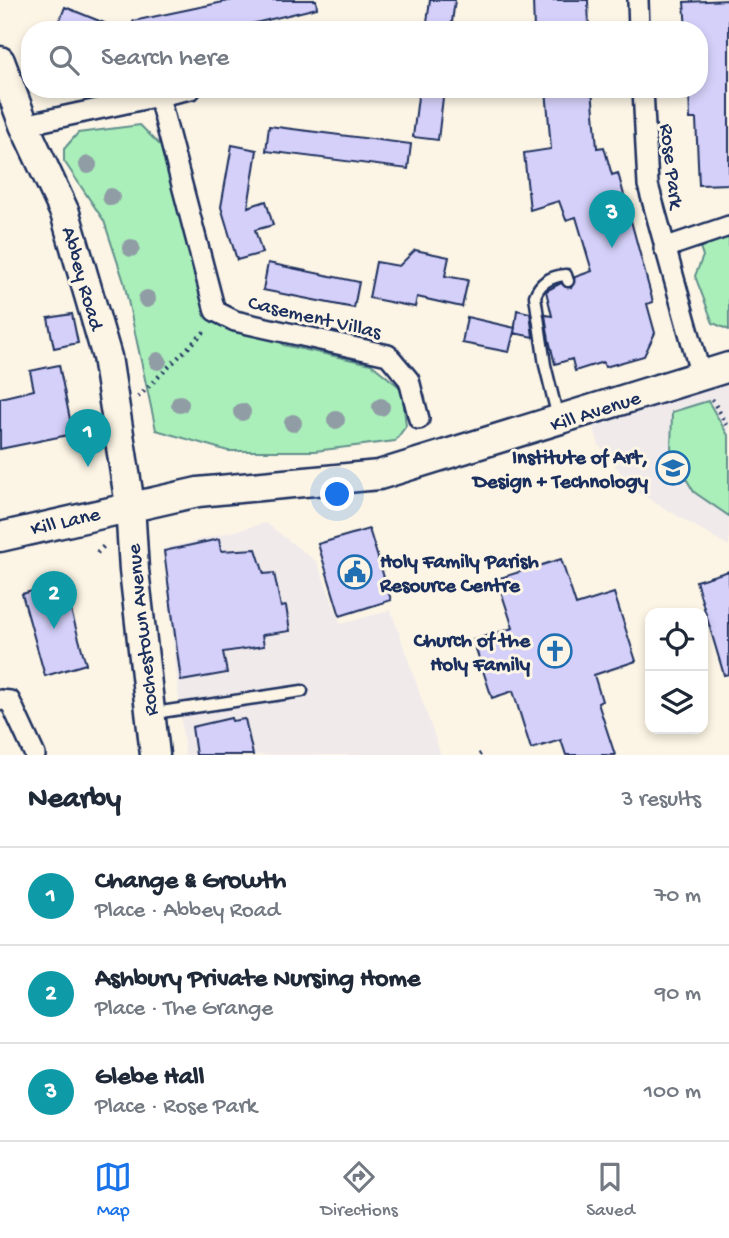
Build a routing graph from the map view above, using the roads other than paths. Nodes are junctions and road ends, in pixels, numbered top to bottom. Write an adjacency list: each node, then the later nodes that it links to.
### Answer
1 (638, 0): 2 (street)
2 (639, 21)
3 (0, 61): 7 (main road, Abbey Road)
4 (154, 98): 7 (street)
5 (159, 98): 13 (street, Casement Villas)
6 (643, 98): 9 (street, Rose Park)
7 (24, 125): 15 (main road, Abbey Road)
8 (729, 226): 9 (street, Rose Park)
9 (664, 248): 12 (street, Rose Park)
10 (568, 281): 14 (lane)
11 (729, 367): 12 (main road, Kill Avenue)
12 (706, 388): 14 (main road, Kill Avenue)
13 (419, 419)
14 (559, 421): 15 (main road, Kill Avenue)
15 (130, 505): 16 (main road, Kill Lane); 19 (main road, Rochestown Avenue)
16 (0, 537)
17 (302, 691): 19 (lane)
18 (0, 700): 20 (street)
19 (150, 714): 21 (main road, Rochestown Avenue)
20 (35, 755)
21 (155, 755)

